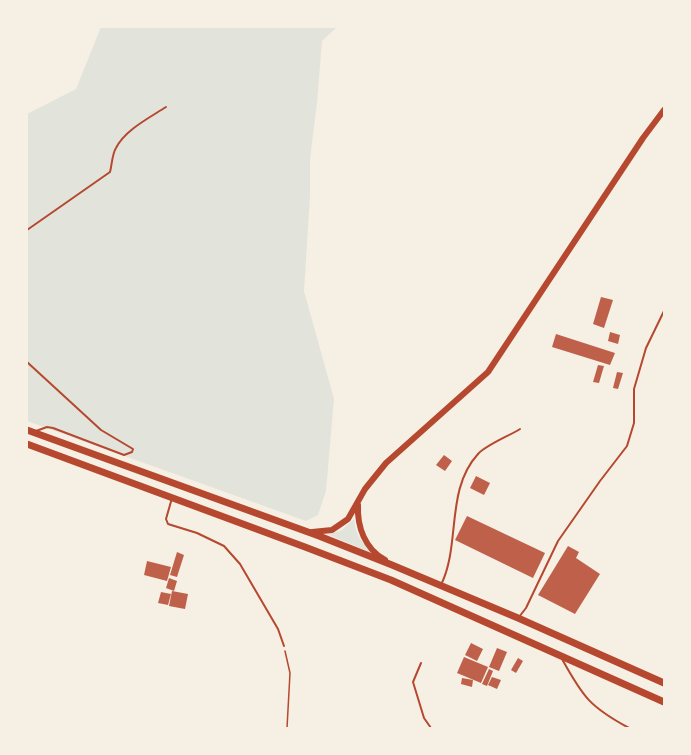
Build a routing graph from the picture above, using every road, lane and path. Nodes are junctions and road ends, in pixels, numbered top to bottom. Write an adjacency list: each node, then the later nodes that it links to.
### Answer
1 (166, 106): 3 (lane)
2 (664, 110): 10 (main road)
3 (27, 230)
4 (664, 311): 14 (lane)
5 (27, 362): 7 (lane)
6 (520, 429): 13 (lane)
7 (30, 431): 11 (highway)
8 (27, 444): 9 (highway)
9 (172, 498): 15 (lane); 16 (highway)
10 (358, 502): 11 (main road); 12 (main road)
11 (308, 532): 12 (highway)
12 (392, 565): 13 (highway)
13 (441, 586): 14 (highway)
14 (518, 618): 18 (highway)
15 (284, 646): 20 (path)
16 (561, 656): 19 (highway); 22 (lane)
17 (421, 664): 21 (lane)
18 (664, 683)
19 (664, 702)
20 (287, 728)
21 (431, 728)
22 (629, 728)

